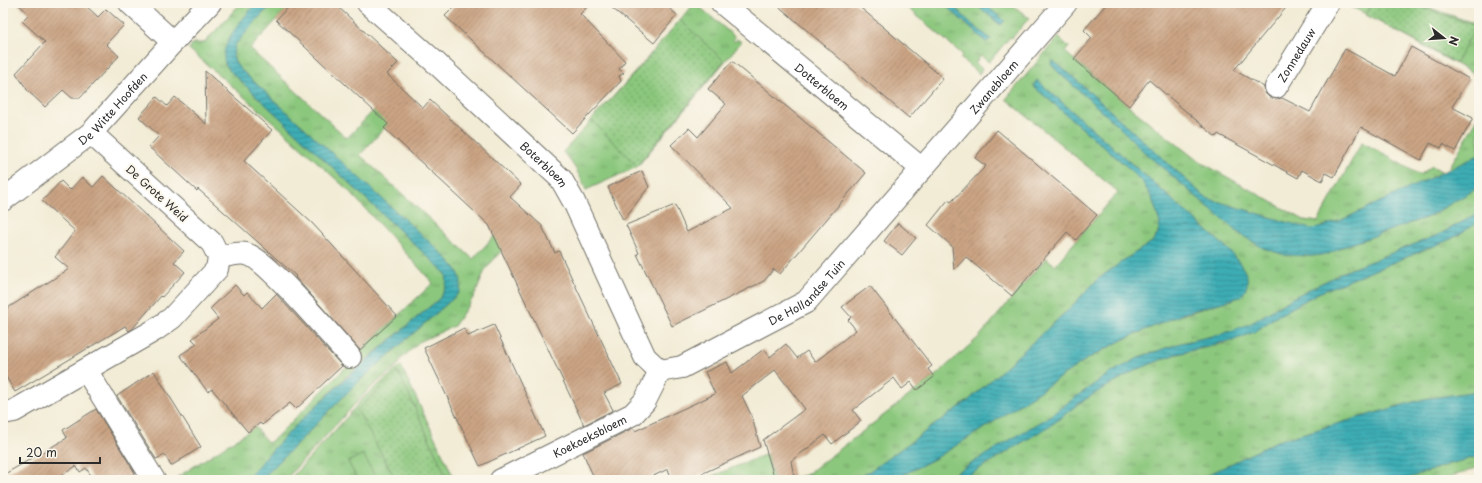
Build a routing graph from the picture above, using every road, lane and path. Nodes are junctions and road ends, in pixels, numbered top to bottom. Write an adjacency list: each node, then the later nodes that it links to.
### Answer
1 (130, 3): 7 (street)
2 (210, 3): 7 (street, De Witte Hoofden)
3 (368, 3): 15 (street, Boterbloem)
4 (722, 3): 10 (street, Dotterbloem)
5 (1066, 3): 10 (street, Zwanebloem)
6 (1328, 3): 8 (street, Zonnedauw)
7 (173, 42): 9 (street, De Witte Hoofden)
8 (1276, 87)
9 (91, 133): 11 (street, De Witte Hoofden); 12 (street, De Grote Weid)
10 (922, 169): 15 (street, De Hollandse Tuin)
11 (3, 200)
12 (219, 257): 13 (street); 14 (street)
13 (350, 357)
14 (86, 370): 16 (street); 17 (street)
15 (660, 371): 18 (street, Koekoeksbloem)
16 (3, 413)
17 (154, 480)
18 (501, 480)

